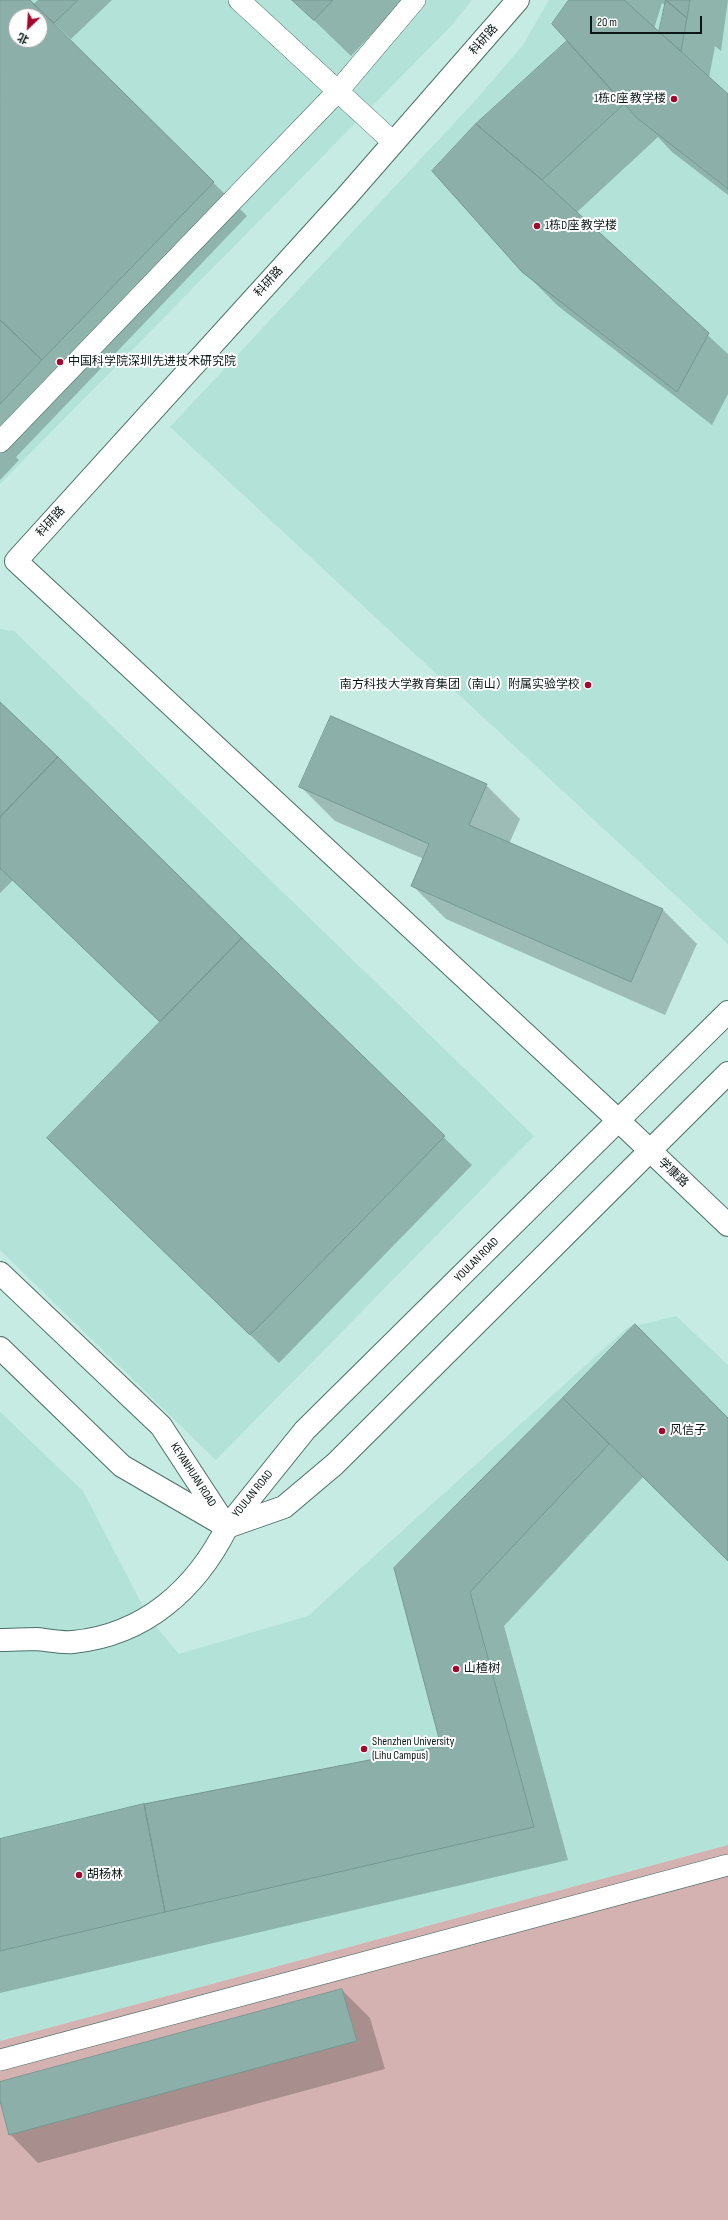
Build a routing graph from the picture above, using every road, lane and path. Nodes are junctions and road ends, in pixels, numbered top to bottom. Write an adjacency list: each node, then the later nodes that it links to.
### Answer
1 (239, 0): 4 (lane)
2 (415, 0): 4 (lane)
3 (518, 0): 5 (street, 科研路)
4 (338, 91): 5 (lane); 6 (lane)
5 (394, 143): 7 (street, 科研路)
6 (0, 442)
7 (16, 561): 10 (street, 学康路)
8 (728, 1012): 10 (street, YOULAN ROAD)
9 (728, 1073): 11 (street, YOULAN ROAD)
10 (618, 1120): 11 (street, 学康路); 15 (street, YOULAN ROAD)
11 (650, 1150): 12 (street, 学康路); 15 (street, YOULAN ROAD)
12 (728, 1225)
13 (0, 1272): 15 (street, KEYANHUAN ROAD)
14 (0, 1348): 15 (street, KEYANHUAN ROAD)
15 (227, 1527): 16 (street)
16 (0, 1640)
17 (728, 1865): 18 (lane)
18 (0, 2060)

